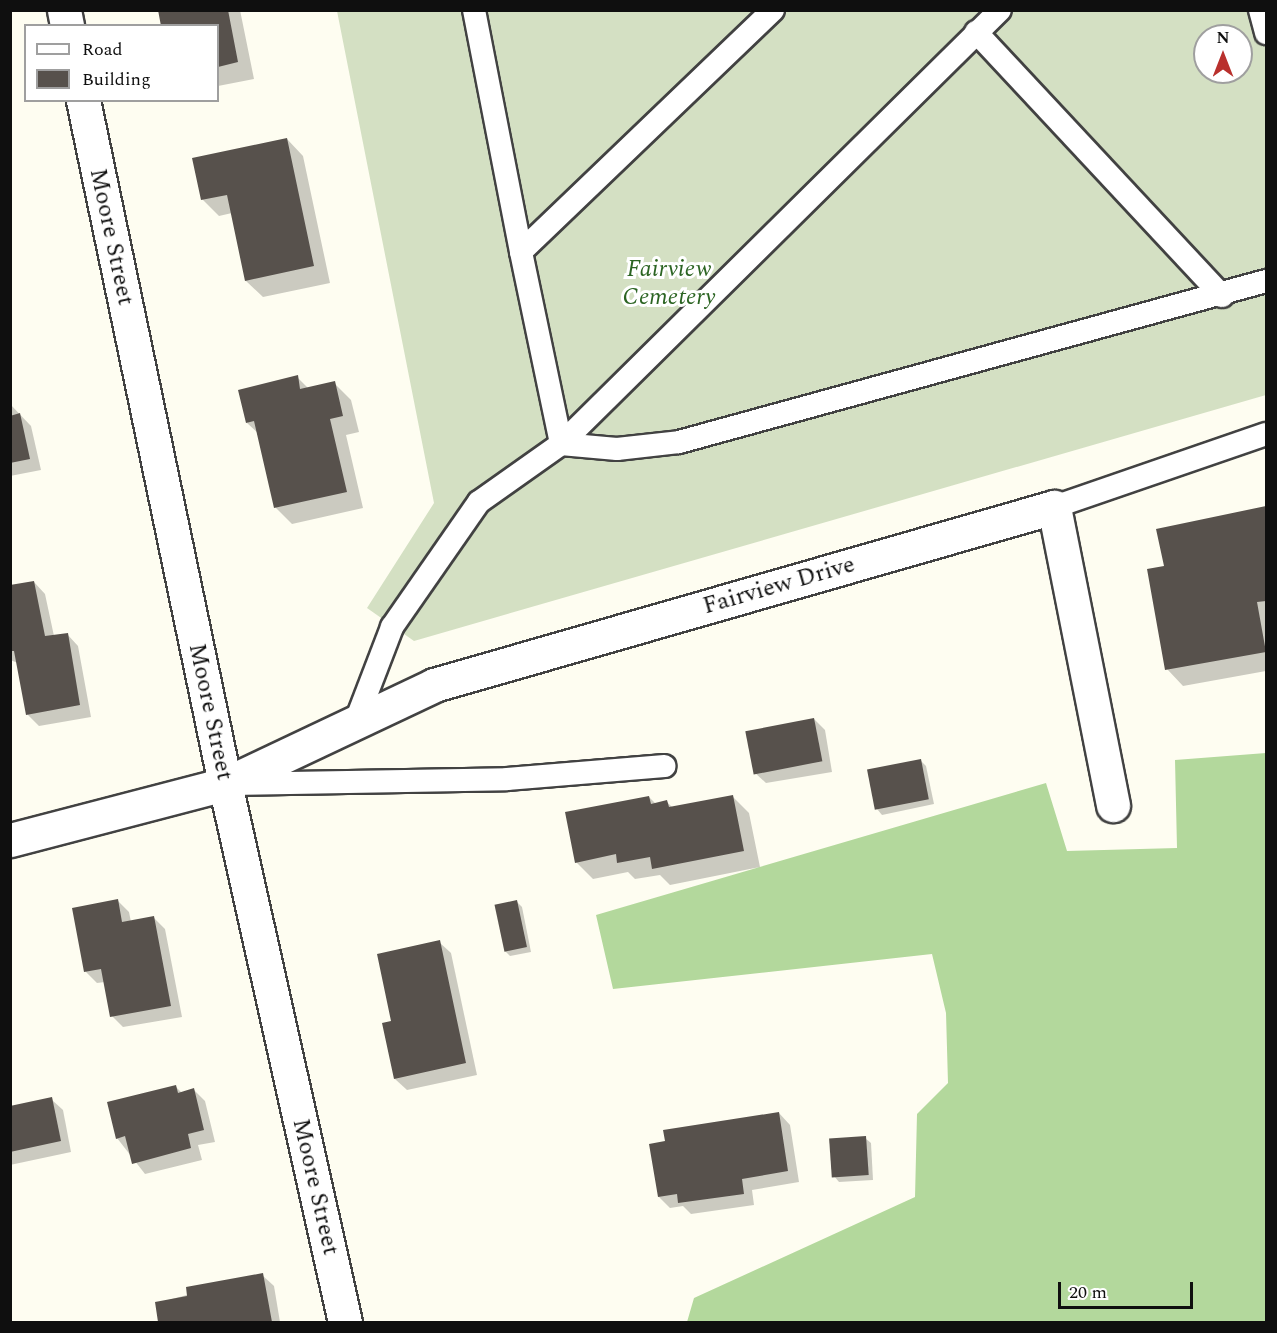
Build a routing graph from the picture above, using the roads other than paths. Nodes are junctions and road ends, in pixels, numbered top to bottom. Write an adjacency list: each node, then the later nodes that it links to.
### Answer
1 (474, 10): 8 (lane)
2 (773, 10): 8 (lane)
3 (1000, 10): 5 (lane)
4 (1260, 10): 6 (lane)
5 (976, 32): 10 (lane); 12 (lane)
6 (1266, 33)
7 (83, 102): 16 (street, Moore Street)
8 (521, 252): 12 (lane)
9 (1266, 281): 10 (lane)
10 (1222, 296): 12 (lane)
11 (1266, 434): 13 (lane)
12 (561, 444): 14 (lane)
13 (1054, 507): 14 (street, Fairview Drive); 17 (street)
14 (356, 721): 16 (street, Fairview Drive)
15 (664, 766): 16 (lane)
16 (225, 784): 18 (street, Fairview Drive); 19 (street, Moore Street)
17 (1113, 805)
18 (10, 840)
19 (345, 1323)

